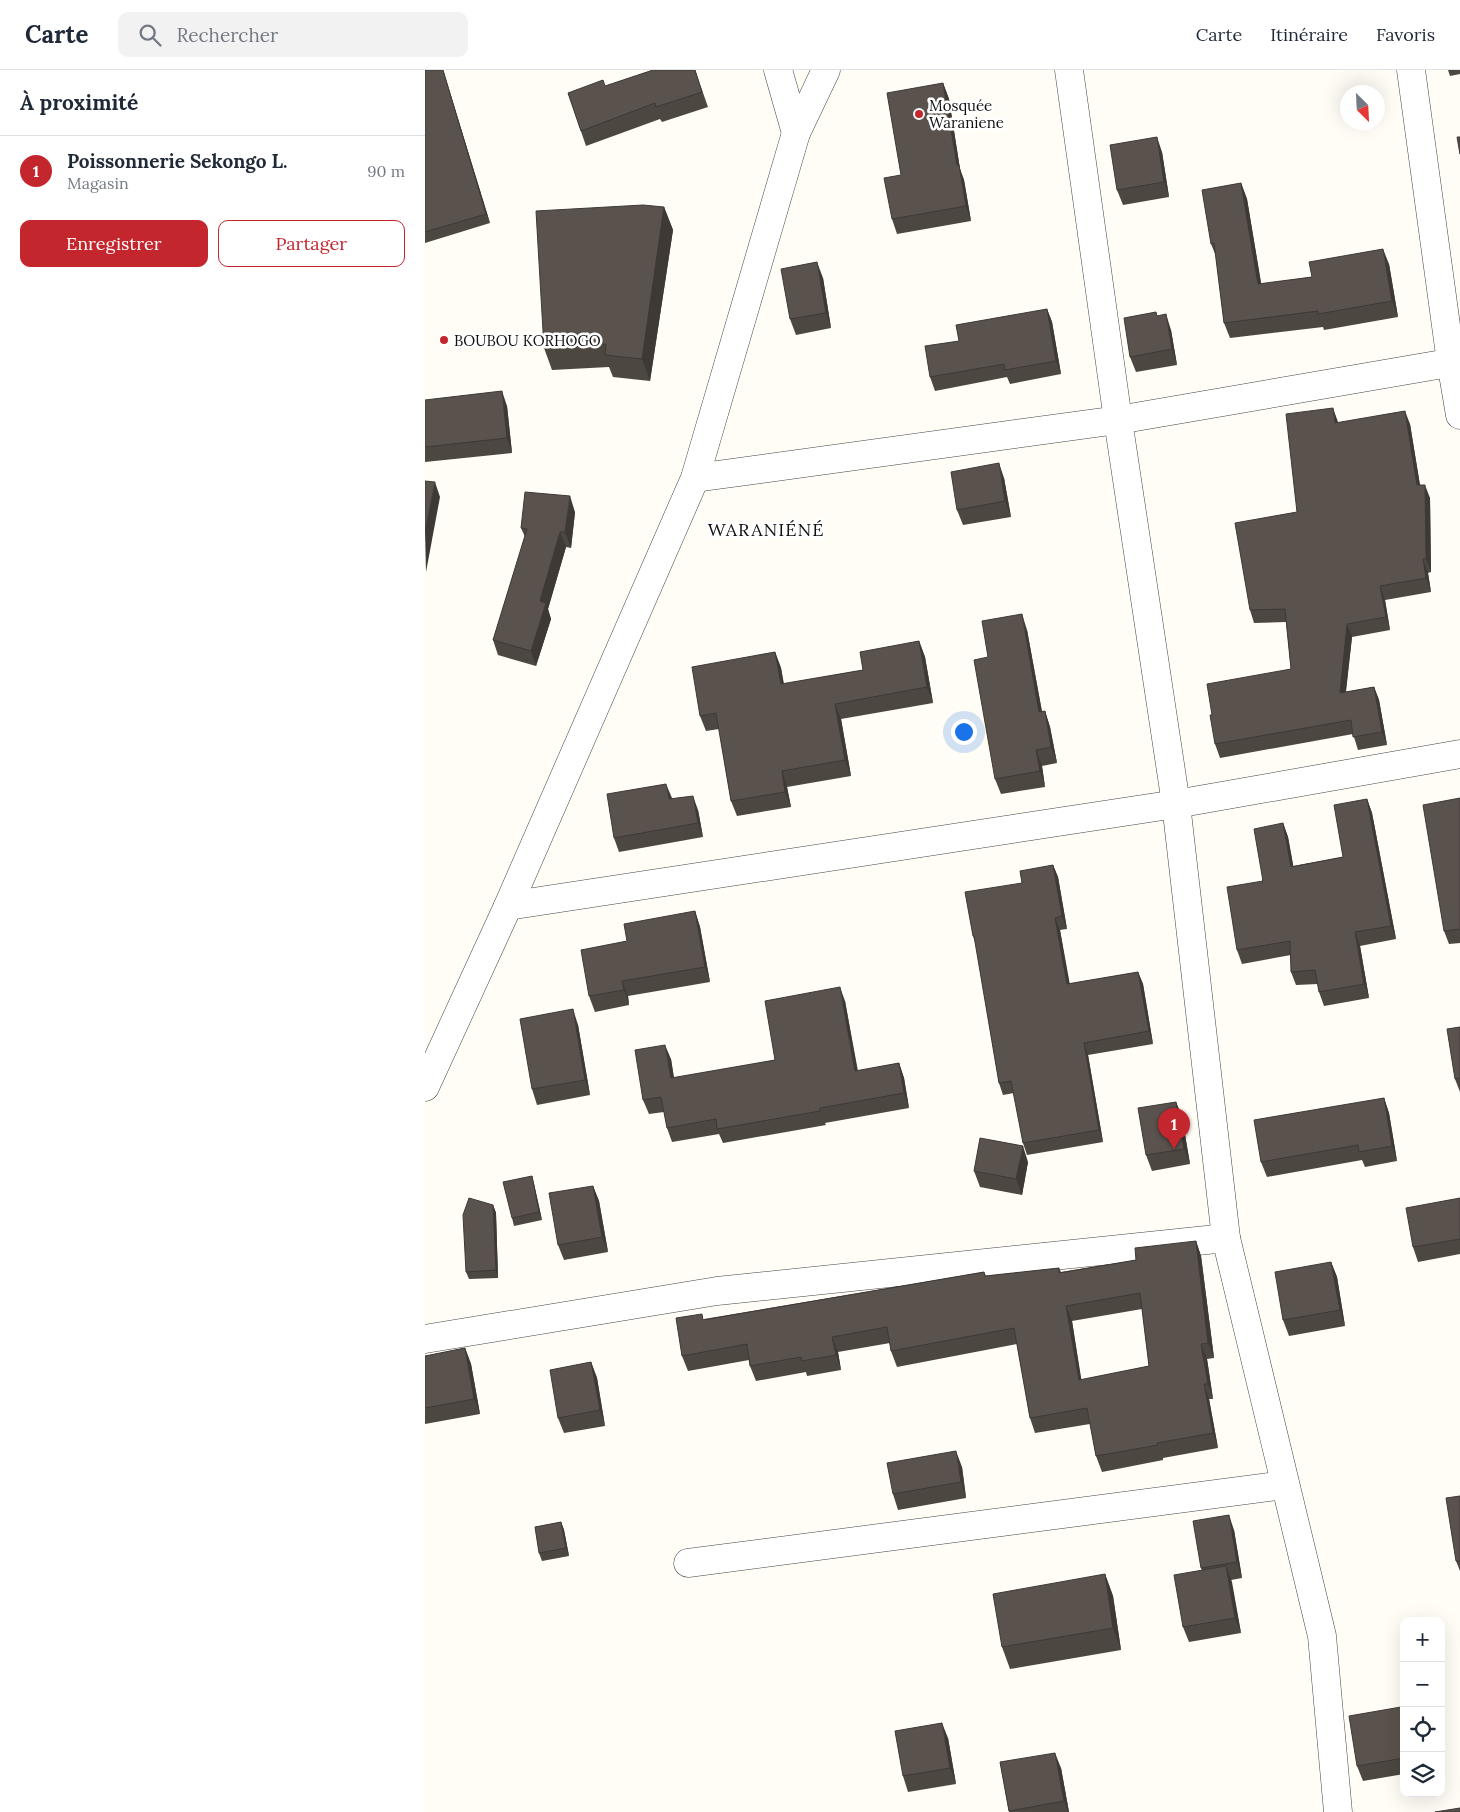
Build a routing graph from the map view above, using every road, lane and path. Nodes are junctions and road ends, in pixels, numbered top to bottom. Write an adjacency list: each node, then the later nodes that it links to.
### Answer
1 (778, 70): 5 (street)
2 (826, 70): 5 (street)
3 (1069, 70): 8 (street)
4 (1411, 70): 6 (street)
5 (796, 133): 9 (street)
6 (1456, 362): 7 (street); 8 (street)
7 (1460, 415)
8 (1118, 420): 9 (street); 11 (street)
9 (695, 478): 12 (street)
10 (1460, 754): 11 (street)
11 (1176, 804): 12 (street); 14 (street)
12 (508, 906): 13 (street)
13 (425, 1087)
14 (1226, 1238): 15 (street); 16 (street)
15 (425, 1339)
16 (1285, 1485): 17 (street); 18 (street)
17 (688, 1563)
18 (1339, 1812)

